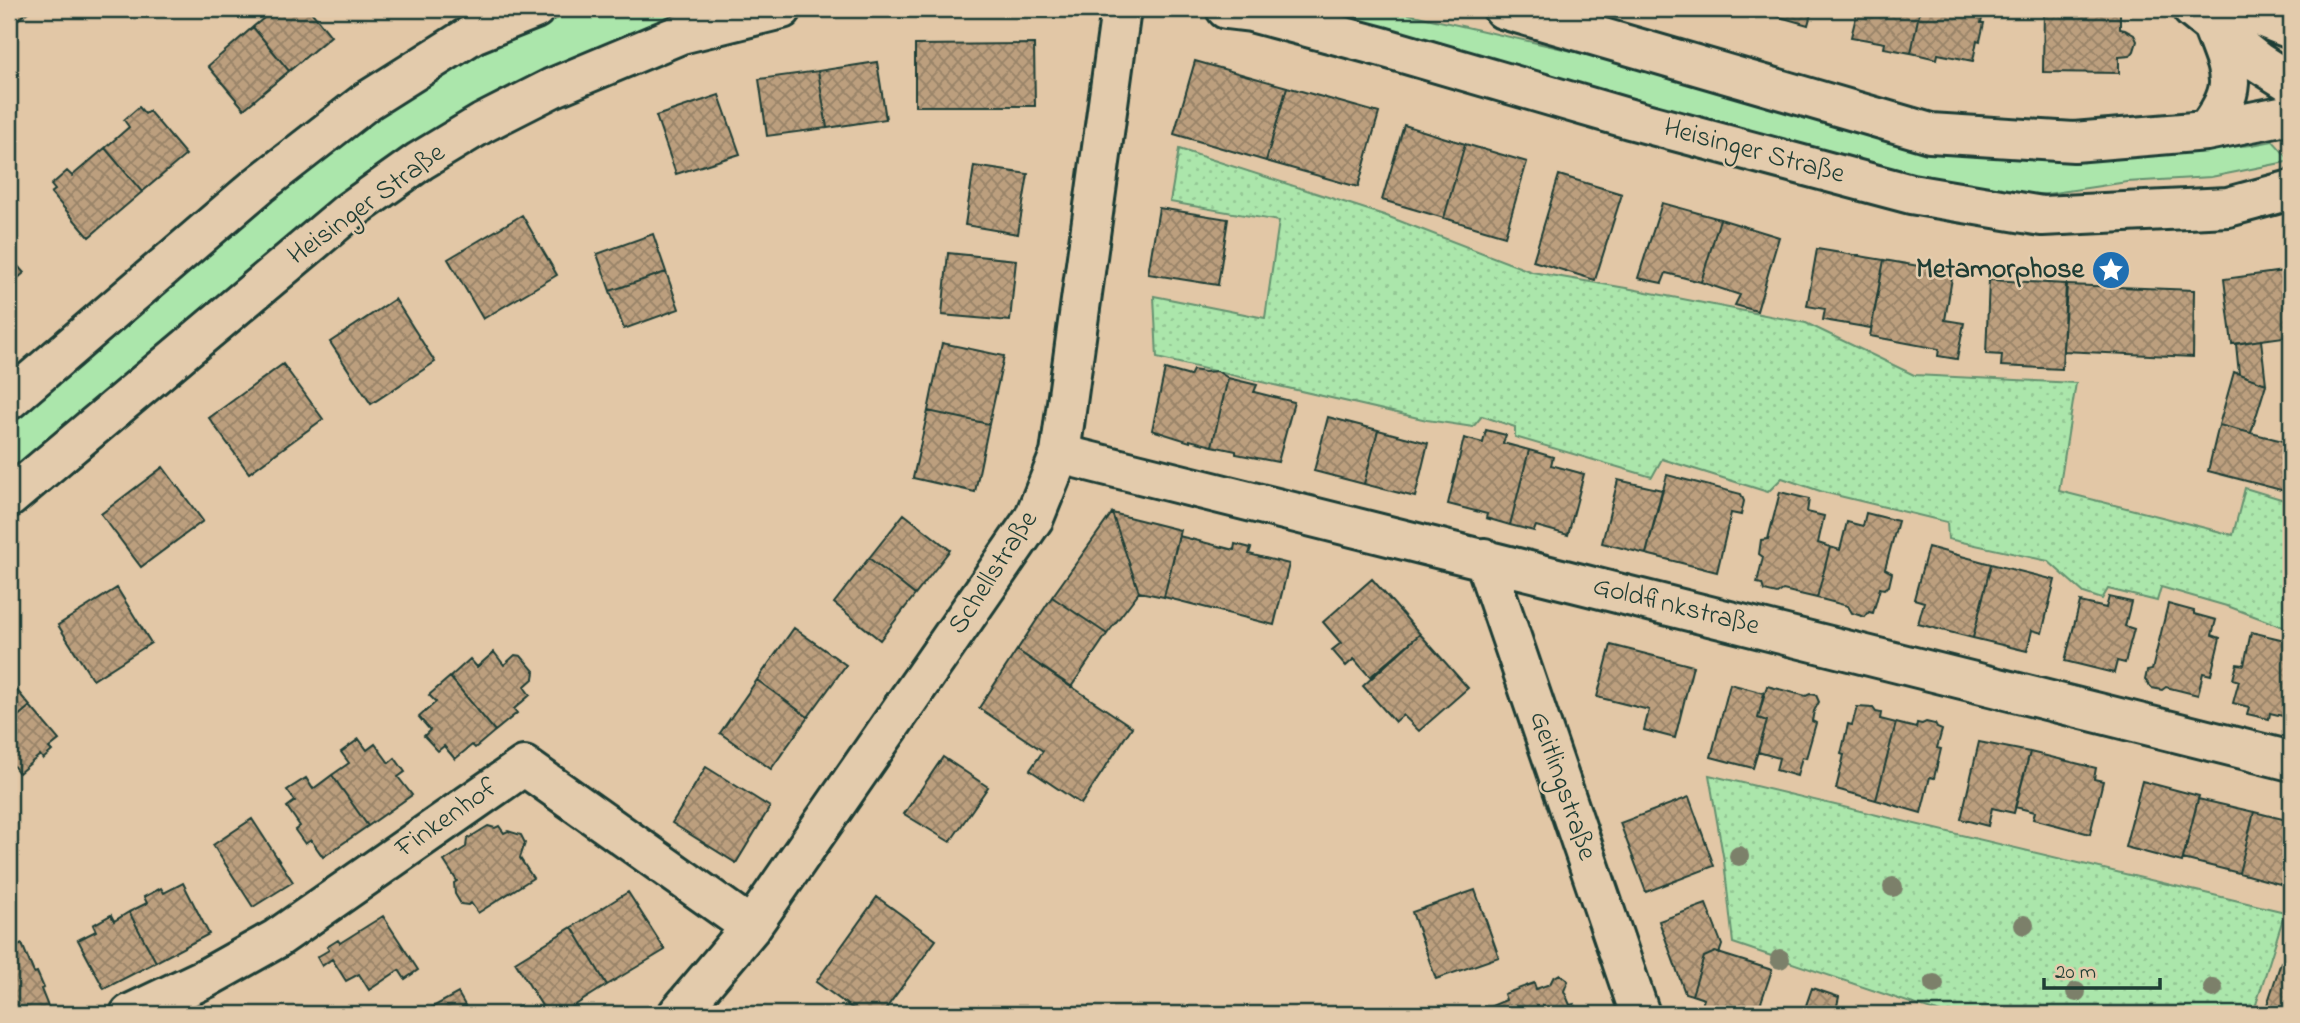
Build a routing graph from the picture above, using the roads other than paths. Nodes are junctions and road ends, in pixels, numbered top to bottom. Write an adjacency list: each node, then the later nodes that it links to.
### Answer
1 (534, 9): 12 (main road)
2 (782, 9): 14 (main road, Heisinger Straße)
3 (1121, 9): 13 (main road, Schellstraße)
4 (1226, 9): 11 (main road, Heisinger Straße)
5 (1503, 9): 10 (main road)
6 (2215, 15): 7 (main road); 8 (main road); 10 (main road)
7 (2291, 29)
8 (2291, 83)
9 (2291, 114): 10 (main road)
10 (2206, 131)
11 (2291, 190)
12 (9, 400)
13 (1060, 454): 15 (main road, Goldfinkstraße); 17 (main road, Schellstraße)
14 (9, 498)
15 (1484, 558): 16 (main road, Goldfinkstraße); 20 (main road, Geitlingstraße)
16 (2291, 761)
17 (751, 927): 18 (main road, Finkenhof); 19 (main road, Schellstraße)
18 (130, 1014)
19 (678, 1014)
20 (1640, 1014)

